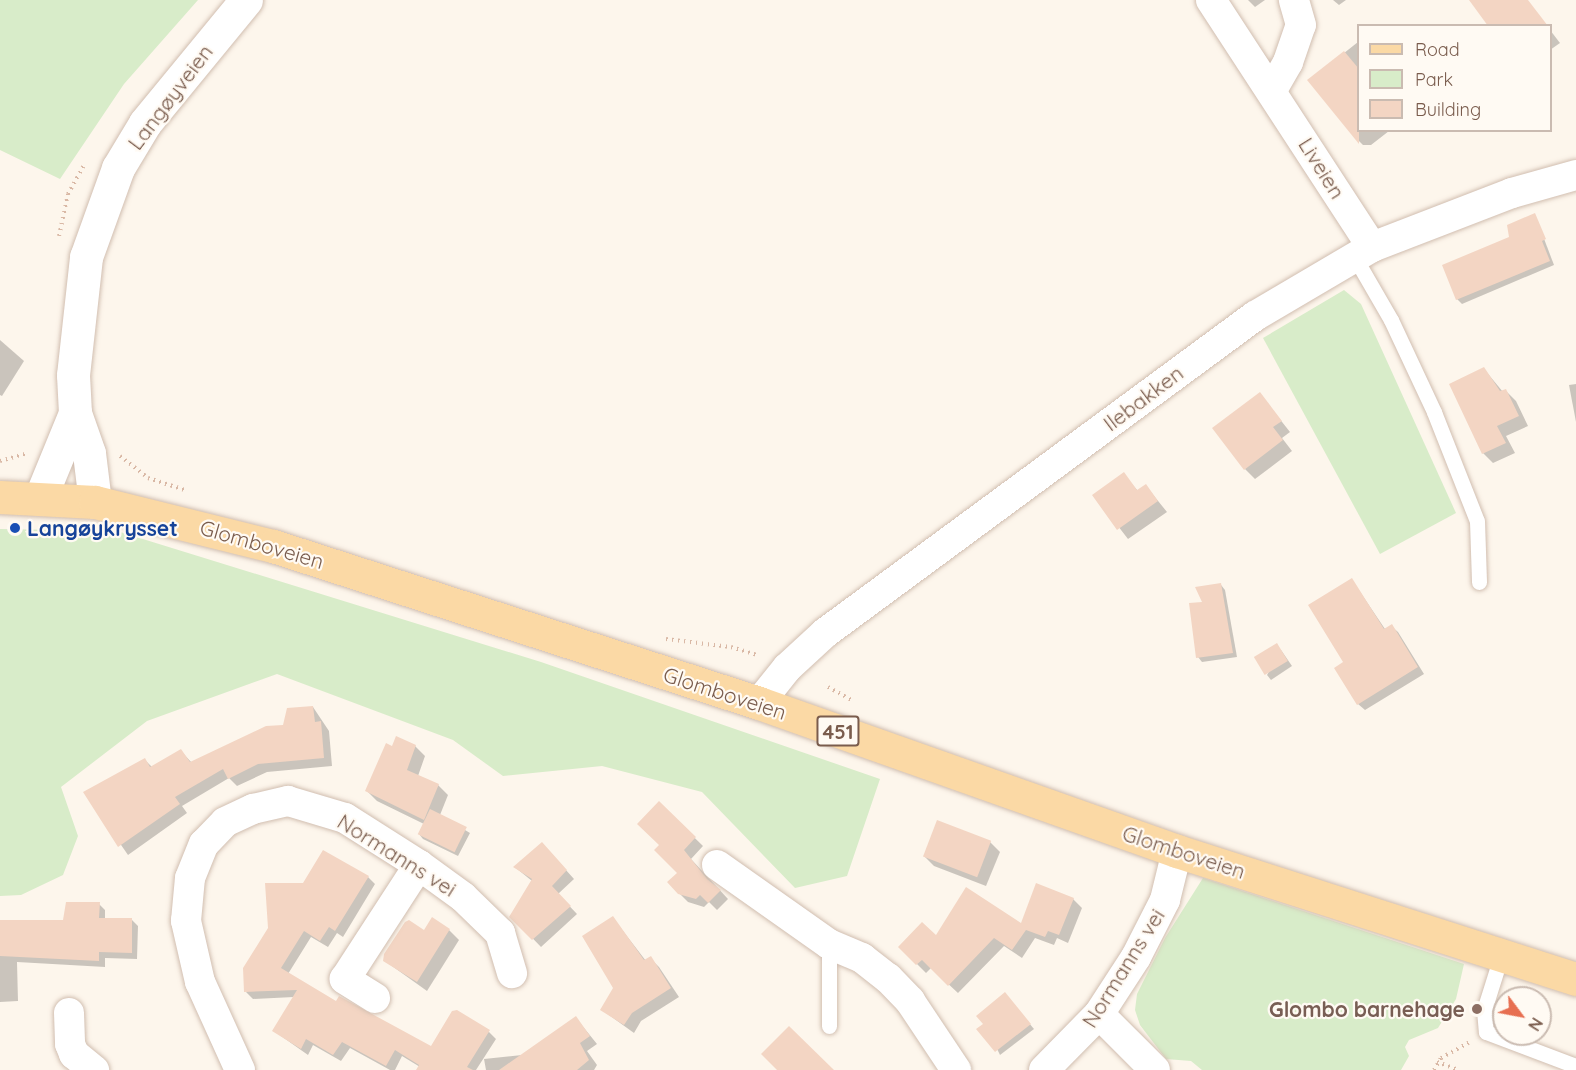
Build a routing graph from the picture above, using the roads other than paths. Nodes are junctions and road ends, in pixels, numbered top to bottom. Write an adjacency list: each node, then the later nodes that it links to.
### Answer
1 (246, 0): 7 (main road, Langøyveien)
2 (1210, 0): 4 (street, Liveien)
3 (1294, 0): 4 (street)
4 (1272, 90): 6 (street, Liveien)
5 (1576, 175): 6 (street, Ilebakken)
6 (1363, 252): 11 (lane); 12 (street, Ilebakken)
7 (75, 413): 8 (main road, Langøyveien); 10 (main road, Langøyveien)
8 (41, 496): 9 (main road, Glomboveien / 451); 10 (main road, Glomboveien / 451)
9 (0, 497)
10 (95, 501): 12 (main road, Glomboveien / 451)
11 (1479, 582)
12 (759, 703): 13 (main road, Glomboveien / 451)
13 (1177, 851): 17 (main road, Glomboveien / 451); 22 (street, Normanns vei)
14 (419, 865): 18 (street, Normanns vei); 20 (street); 26 (street, Normanns vei)
15 (717, 865): 16 (street)
16 (830, 944): 23 (lane); 27 (street)
17 (1502, 953): 19 (main road, Glomboveien / 451); 24 (lane)
18 (512, 973)
19 (1576, 979)
20 (375, 998)
21 (69, 1012): 25 (street)
22 (1099, 1014): 28 (street, Normanns vei); 29 (street)
23 (829, 1026)
24 (1576, 1066)
25 (94, 1070)
26 (240, 1070)
27 (956, 1070)
28 (1044, 1070)
29 (1155, 1070)

